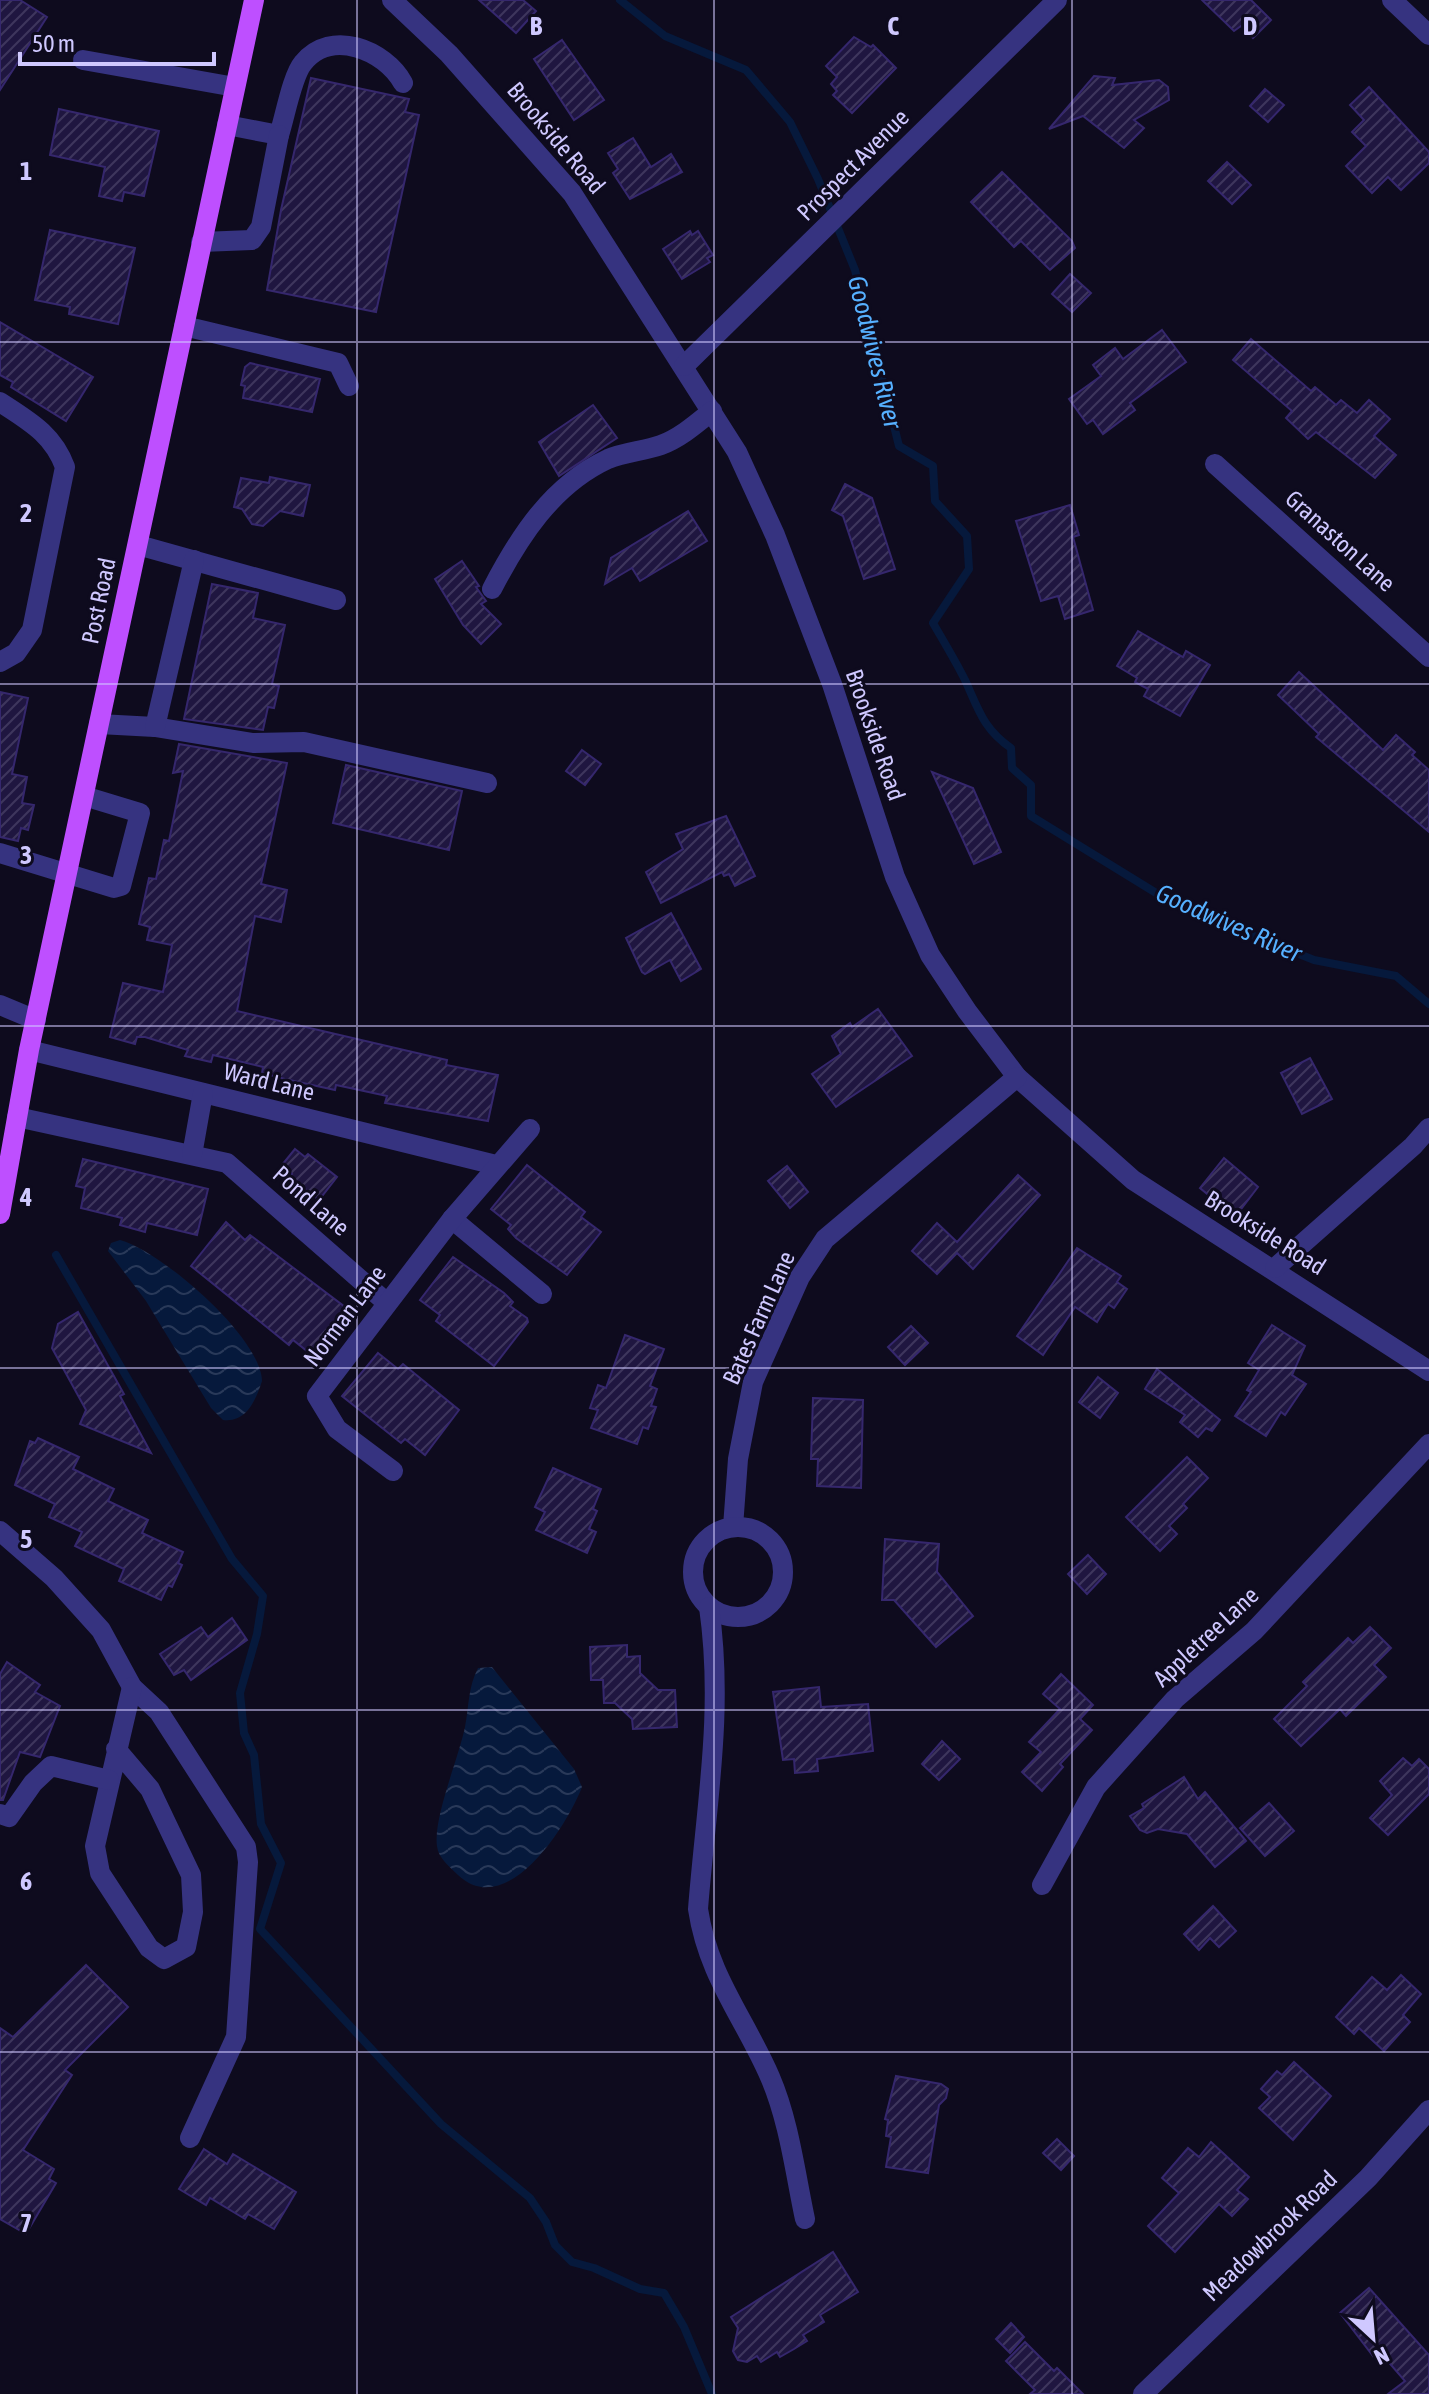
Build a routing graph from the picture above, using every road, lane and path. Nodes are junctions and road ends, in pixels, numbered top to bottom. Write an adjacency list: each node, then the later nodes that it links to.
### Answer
1 (254, 0): 8 (main road, Post Road)
2 (392, 0): 13 (street, Brookside Road)
3 (1057, 0): 13 (street, Prospect Avenue)
4 (1392, 0): 5 (street)
5 (1429, 35)
6 (83, 60): 8 (street)
7 (403, 83): 10 (street)
8 (235, 87): 9 (main road, Post Road)
9 (227, 125): 10 (street); 11 (main road, Post Road)
10 (279, 135): 11 (street)
11 (201, 242): 12 (main road, Post Road)
12 (184, 326): 14 (street); 18 (main road, Post Road)
13 (684, 366): 16 (street, Brookside Road)
14 (349, 386)
15 (0, 402): 23 (street)
16 (712, 411): 20 (street); 33 (street, Brookside Road)
17 (1215, 464): 22 (street, Granaston Lane)
18 (138, 545): 19 (street); 24 (main road, Post Road)
19 (194, 560): 21 (street); 25 (street)
20 (492, 589)
21 (336, 600)
22 (1429, 657)
23 (0, 662)
24 (99, 724): 25 (street); 27 (main road, Post Road)
25 (155, 727): 26 (street)
26 (487, 783)
27 (84, 796): 29 (main road, Post Road); 29 (street)
28 (0, 853): 29 (street)
29 (68, 871): 31 (main road, Post Road)
30 (0, 1005): 31 (street)
31 (36, 1020): 32 (main road, Post Road)
32 (29, 1050): 34 (street, Ward Lane); 35 (main road, Post Road)
33 (1017, 1077): 42 (street, Brookside Road); 48 (street, Bates Farm Lane)
34 (203, 1093): 38 (street); 39 (street, Ward Lane)
35 (17, 1117): 38 (street, Pond Lane); 40 (main road, Post Road)
36 (1429, 1128): 42 (street)
37 (530, 1129): 39 (street, Norman Lane)
38 (192, 1155): 44 (street, Pond Lane)
39 (496, 1165): 41 (street, Norman Lane)
40 (0, 1214)
41 (452, 1219): 43 (street); 44 (street, Norman Lane)
42 (1275, 1268): 45 (street, Brookside Road)
43 (542, 1294)
44 (387, 1303): 47 (street, Norman Lane)
45 (1429, 1371)
46 (1429, 1444): 55 (street, Appletree Lane)
47 (393, 1471)
48 (733, 1527): 50 (street); 50 (street)
49 (0, 1531): 51 (street)
50 (709, 1607): 58 (street)
51 (132, 1687): 52 (street); 57 (street)
52 (116, 1749): 53 (street); 53 (street)
53 (109, 1780): 54 (street)
54 (0, 1814)
55 (1042, 1885)
56 (1429, 2110): 59 (street, Meadowbrook Road)
57 (190, 2138)
58 (805, 2219)
59 (1143, 2394)

